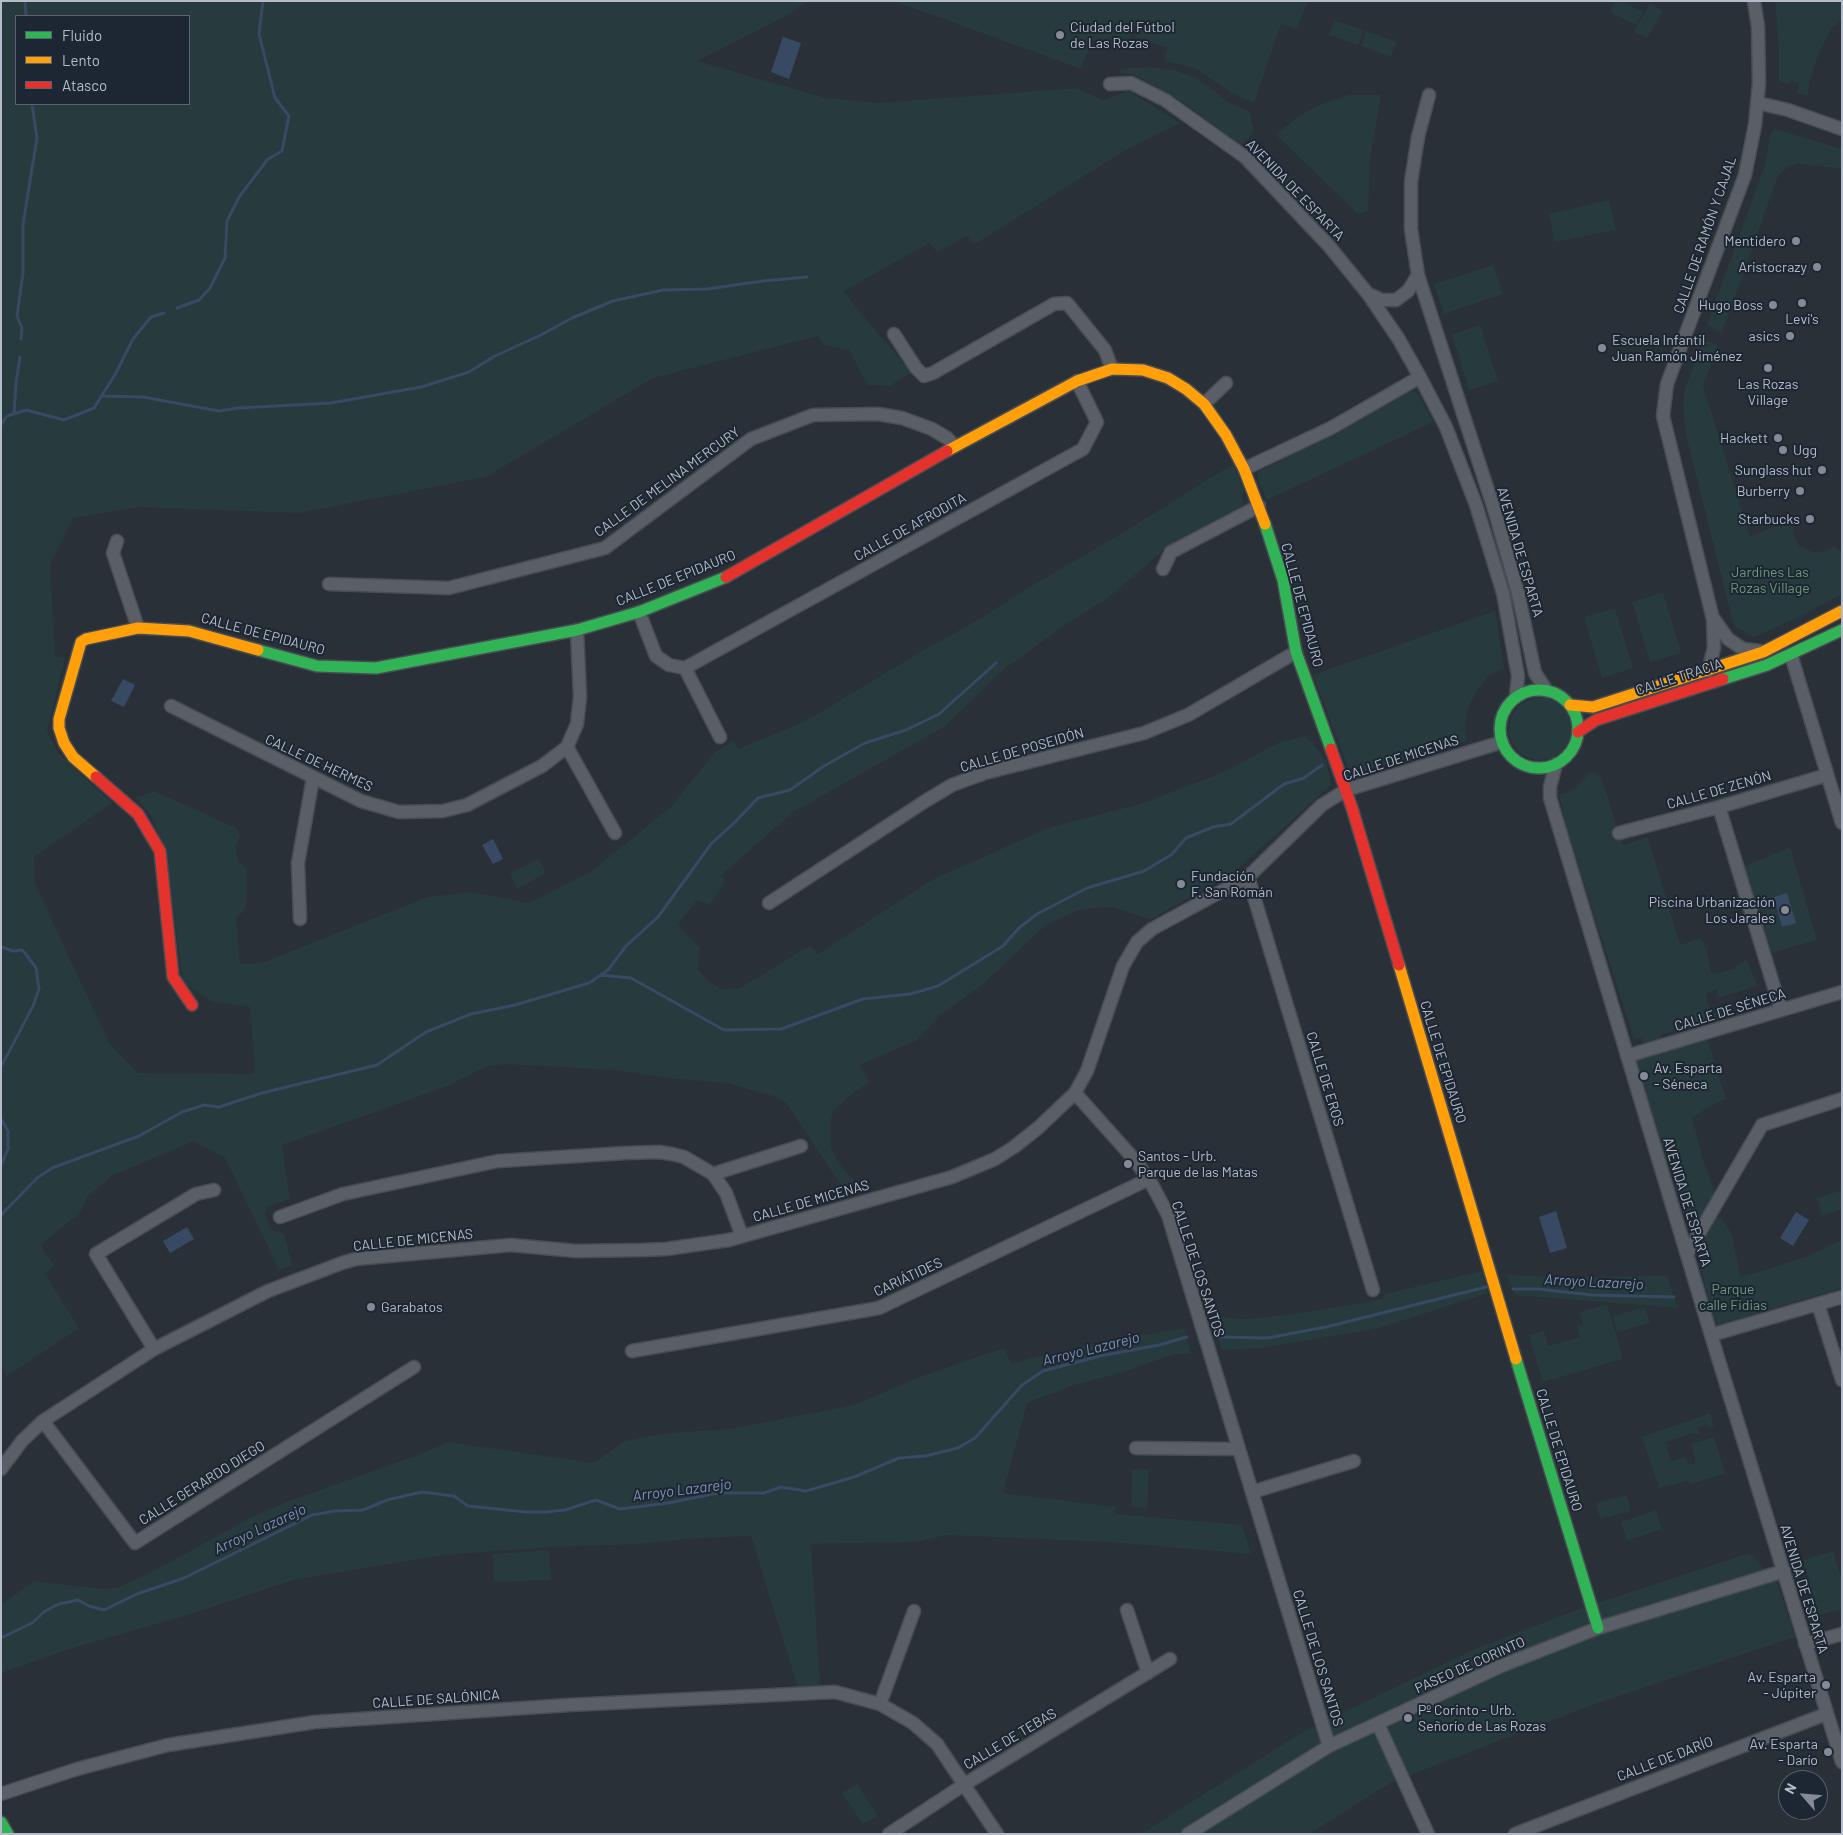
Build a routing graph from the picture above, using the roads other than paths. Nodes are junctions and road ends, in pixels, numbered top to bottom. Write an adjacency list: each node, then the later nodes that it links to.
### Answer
1 (1754, 1): 4 (street, CALLE DE RAMÓN Y CAJAL)
2 (1110, 84): 7 (street, AVENIDA DE ESPARTA)
3 (1429, 95): 6 (street, AVENIDA DE ESPARTA)
4 (1758, 103): 5 (street); 24 (street, CALLE DE RAMÓN Y CAJAL)
5 (1842, 129)
6 (1418, 275): 7 (street); 14 (street, AVENIDA DE ESPARTA)
7 (1368, 294): 10 (street, AVENIDA DE ESPARTA)
8 (894, 334): 9 (street)
9 (1112, 368): 11 (street, CALLE DE EPIDAURO); 13 (street, CALLE DE EPIDAURO)
10 (1420, 377): 15 (street, AVENIDA DE ESPARTA); 17 (street)
11 (1078, 380): 16 (street, CALLE DE EPIDAURO); 31 (street, CALLE DE AFRODITA)
12 (1226, 383): 13 (street)
13 (1204, 404): 17 (street, CALLE DE EPIDAURO)
14 (1465, 420): 15 (street); 33 (street, AVENIDA DE ESPARTA)
15 (1446, 427): 34 (street, AVENIDA DE ESPARTA)
16 (955, 446): 21 (street, CALLE DE MELINA MERCURY); 23 (street, CALLE DE EPIDAURO)
17 (1244, 469): 18 (street, CALLE DE EPIDAURO)
18 (1259, 506): 20 (street); 28 (street, CALLE DE EPIDAURO)
19 (117, 541): 25 (street)
20 (1163, 569)
21 (329, 584)
22 (1842, 611): 29 (street, CALLE TRACIA)
23 (639, 612): 26 (street, CALLE DE EPIDAURO); 31 (street)
24 (1714, 619): 29 (street, CALLE DE RAMÓN Y CAJAL); 32 (street, CALLE DE RAMÓN Y CAJAL)
25 (138, 628): 26 (street, CALLE DE EPIDAURO); 53 (street, CALLE DE EPIDAURO)
26 (577, 630): 40 (street, CALLE DE HERMES)
27 (1842, 630): 30 (street, CALLE TRACIA)
28 (1296, 652): 44 (street, CALLE DE EPIDAURO); 50 (street, CALLE DE POSEIDÓN)
29 (1763, 652): 32 (street, CALLE TRACIA)
30 (1792, 655): 37 (street, CALLE TRACIA); 42 (street)
31 (685, 668): 38 (street)
32 (1708, 671): 35 (street, CALLE TRACIA)
33 (1547, 691): 34 (street); 35 (street)
34 (1516, 697): 39 (street)
35 (1570, 705): 37 (street)
36 (170, 706): 43 (street, CALLE DE HERMES)
37 (1578, 732): 41 (street)
38 (720, 737)
39 (1502, 742): 41 (street); 44 (street, CALLE DE MICENAS)
40 (567, 747): 43 (street, CALLE DE HERMES); 47 (street)
41 (1556, 764): 55 (street, AVENIDA DE ESPARTA)
42 (1827, 775): 45 (street, CALLE DE ZENÓN); 46 (street)
43 (312, 778): 51 (street)
44 (1346, 790): 49 (street, CALLE DE MICENAS); 82 (street, CALLE DE EPIDAURO)
45 (1719, 807): 48 (street, CALLE DE ZENÓN); 54 (street)
46 (1842, 823)
47 (615, 833)
48 (1619, 833)
49 (1248, 877): 56 (street, CALLE DE MICENAS); 65 (street, CALLE DE EROS)
50 (769, 903)
51 (300, 919)
52 (1842, 992): 54 (street, CALLE DE SÉNECA)
53 (192, 1005)
54 (1781, 1010): 55 (street, CALLE DE SÉNECA)
55 (1626, 1056): 64 (street, AVENIDA DE ESPARTA)
56 (1075, 1093): 60 (street, CALLE DE LOS SANTOS); 63 (street, CALLE DE MICENAS)
57 (1842, 1099): 64 (street)
58 (801, 1146): 59 (street)
59 (714, 1174): 62 (street); 63 (street)
60 (1149, 1179): 70 (street, CARIÁTIDES); 75 (street, CALLE DE LOS SANTOS)
61 (214, 1190): 69 (street)
62 (280, 1217)
63 (742, 1236): 69 (street, CALLE DE MICENAS)
64 (1687, 1254): 68 (street, AVENIDA DE ESPARTA)
65 (1373, 1290)
66 (1842, 1297): 67 (street)
67 (1818, 1304): 68 (street); 72 (street)
68 (1711, 1334): 79 (street, AVENIDA DE ESPARTA)
69 (154, 1349): 73 (street, CALLE DE MICENAS)
70 (632, 1351)
71 (414, 1367): 73 (street, CALLE GERARDO DIEGO)
72 (1842, 1380)
73 (43, 1421): 77 (street, CALLE DE MICENAS)
74 (1136, 1448): 75 (street)
75 (1239, 1449): 78 (street, CALLE DE LOS SANTOS)
76 (1354, 1462): 78 (street)
77 (1, 1469)
78 (1252, 1492): 91 (street, CALLE DE LOS SANTOS)
79 (1784, 1571): 82 (street, PASEO DE CORINTO); 84 (street, AVENIDA DE ESPARTA)
80 (1126, 1610): 86 (street)
81 (914, 1611): 87 (street)
82 (1598, 1628): 89 (street, PASEO DE CORINTO)
83 (1842, 1634): 84 (street)
84 (1805, 1644): 88 (street, AVENIDA DE ESPARTA)
85 (1170, 1659): 86 (street, CALLE DE TEBAS)
86 (1148, 1672): 93 (street, CALLE DE TEBAS)
87 (880, 1704): 93 (street, CALLE DE SALÓNICA); 94 (street, CALLE DE SALÓNICA)
88 (1826, 1714): 90 (street, AVENIDA DE ESPARTA); 101 (street, CALLE DE DARÍO)
89 (1378, 1724): 91 (street, PASEO DE CORINTO); 100 (street)
90 (1837, 1731): 92 (street, AVENIDA DE ESPARTA)
91 (1329, 1746): 99 (street, PASEO DE CORINTO)
92 (1842, 1762)
93 (965, 1784): 97 (street, CALLE DE TEBAS); 98 (street, CALLE DE SALÓNICA)
94 (1, 1794)
95 (1, 1822): 96 (street)
96 (8, 1834)
97 (890, 1834)
98 (996, 1834)
99 (1188, 1834)
100 (1428, 1834)
101 (1515, 1834)

